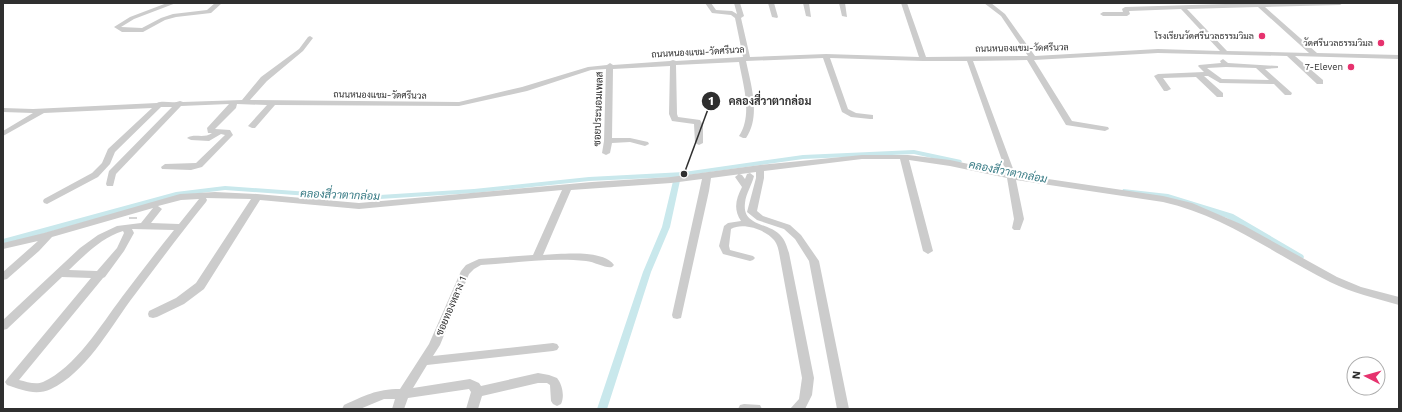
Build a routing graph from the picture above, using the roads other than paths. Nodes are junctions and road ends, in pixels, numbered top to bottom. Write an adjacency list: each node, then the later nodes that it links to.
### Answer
1 (173, 3): 2 (street)
2 (219, 3)
3 (708, 3): 29 (street)
4 (737, 3): 16 (street)
5 (771, 3): 19 (street)
6 (806, 3): 17 (street)
7 (842, 3): 18 (street)
8 (904, 3): 30 (street)
9 (987, 3): 28 (street)
10 (1227, 3): 13 (street)
11 (1340, 3): 12 (street)
12 (1259, 5): 13 (street); 24 (street)
13 (1233, 7): 14 (street)
14 (1183, 8): 15 (street); 22 (street)
15 (1102, 14)
16 (741, 16)
17 (809, 16)
18 (845, 16)
19 (775, 17)
20 (310, 38): 44 (street)
21 (1213, 52): 22 (street, ถนนหนองแขม-วัดศรีนวล); 28 (street, ถนนหนองแขม-วัดศรีนวล); 33 (street)
22 (1225, 52): 23 (street, ถนนหนองแขม-วัดศรีนวล)
23 (1288, 54): 24 (street, ถนนหนองแขม-วัดศรีนวล); 39 (street)
24 (1315, 55): 26 (street, ถนนหนองแขม-วัดศรีนวล)
25 (826, 56): 29 (street, ถนนหนองแขม-วัดศรีนวล); 30 (street, ถนนหนองแขม-วัดศรีนวล); 51 (street)
26 (1399, 57)
27 (969, 58): 28 (street, ถนนหนองแขม-วัดศรีนวล); 30 (street, ถนนหนองแขม-วัดศรีนวล); 68 (street)
28 (1031, 58): 54 (street)
29 (744, 59): 31 (street, ถนนหนองแขม-วัดศรีนวล); 57 (street)
30 (923, 59)
31 (673, 62): 32 (street, ถนนหนองแขม-วัดศรีนวล); 60 (street)
32 (610, 65): 45 (street, ถนนหนองแขม-วัดศรีนวล); 59 (street, ซอยประนอมเพลส)
33 (1226, 65): 34 (street); 36 (street)
34 (1258, 66): 35 (street); 38 (street)
35 (1276, 66)
36 (1210, 74): 37 (street); 38 (street)
37 (1198, 75): 40 (street); 42 (street)
38 (1277, 82): 41 (street)
39 (1320, 82)
40 (1167, 89)
41 (1288, 93)
42 (1220, 95)
43 (233, 102): 44 (street, ถนนหนองแขม-วัดศรีนวล); 46 (street, ถนนหนองแขม-วัดศรีนวล); 55 (street)
44 (244, 102): 45 (street, ถนนหนองแขม-วัดศรีนวล)
45 (273, 102): 52 (street)
46 (180, 103): 47 (street, ถนนหนองแขม-วัดศรีนวล); 69 (street)
47 (160, 104): 49 (street, ถนนหนองแขม-วัดศรีนวล); 73 (street)
48 (3, 110): 50 (street, ถนนหนองแขม-วัดศรีนวล)
49 (45, 110): 50 (street, ถนนหนองแขม-วัดศรีนวล); 56 (street)
50 (33, 111): 53 (street)
51 (870, 117)
52 (252, 126)
53 (3, 128)
54 (1104, 129)
55 (219, 132): 58 (street); 64 (street)
56 (3, 134)
57 (743, 136)
58 (191, 138)
59 (608, 141): 61 (street); 62 (street, ซอยประนอมเพลส)
60 (699, 143)
61 (645, 144)
62 (606, 153)
63 (904, 157): 65 (street); 68 (street); 83 (street)
64 (165, 167)
65 (760, 168): 67 (street); 106 (street)
66 (707, 175): 67 (street); 70 (street); 92 (street)
67 (744, 175): 77 (street)
68 (1010, 175): 80 (street); 90 (street)
69 (110, 184)
70 (566, 188): 71 (street); 84 (street)
71 (257, 197): 76 (street); 91 (street)
72 (202, 200): 79 (street)
73 (47, 201)
74 (158, 209): 78 (street)
75 (117, 215): 76 (street); 76 (street); 81 (street)
76 (130, 221): 78 (street); 87 (street); 88 (street)
77 (750, 223): 85 (street); 100 (street)
78 (143, 226): 79 (street)
79 (181, 227): 96 (street)
80 (1018, 228)
81 (49, 235): 82 (street); 89 (street)
82 (3, 246)
83 (928, 251)
84 (537, 258): 86 (street, ซอยทองหลาง 1); 95 (street, ซอยทองหลาง 1)
85 (750, 258)
86 (609, 265)
87 (60, 273): 88 (street); 93 (street)
88 (101, 275): 96 (street)
89 (3, 277)
90 (1399, 301)
91 (153, 314)
92 (677, 316)
93 (3, 326)
94 (553, 347): 95 (street)
95 (424, 361): 98 (street, ซอยทองหลาง 1)
96 (7, 382)
97 (477, 392): 98 (street); 99 (street); 103 (street)
98 (403, 394): 101 (street); 102 (street, ซอยทองหลาง 1)
99 (557, 401)
100 (799, 408)
101 (348, 409)
102 (398, 409)
103 (472, 409)
104 (744, 409): 105 (street)
105 (756, 409)
106 (843, 409)

